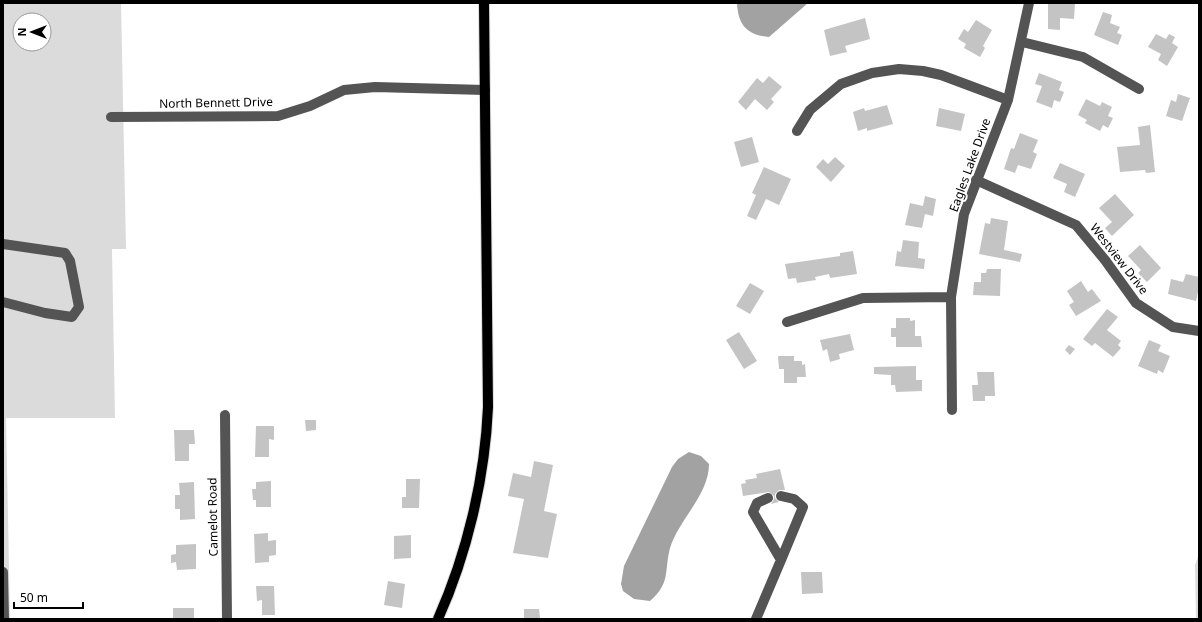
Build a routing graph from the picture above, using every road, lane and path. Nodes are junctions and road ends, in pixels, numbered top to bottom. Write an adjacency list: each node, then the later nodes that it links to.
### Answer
1 (484, 3): 5 (main road)
2 (1029, 3): 3 (street, Eagles Lake Drive)
3 (1022, 42): 4 (street); 6 (street, Eagles Lake Drive)
4 (1139, 89)
5 (485, 90): 7 (street, North Bennett Drive); 23 (main road)
6 (1008, 100): 8 (street); 9 (street, Eagles Lake Drive)
7 (111, 117)
8 (797, 131)
9 (976, 180): 11 (street, Eagles Lake Drive); 14 (street, Westview Drive)
10 (3, 244): 12 (street)
11 (951, 297): 13 (street); 15 (street, Eagles Lake Drive)
12 (3, 302)
13 (787, 322)
14 (1199, 331)
15 (952, 410)
16 (225, 416): 22 (street, Camelot Road)
17 (781, 496): 19 (street)
18 (768, 498): 19 (street)
19 (781, 560): 24 (street)
20 (3, 572): 21 (street)
21 (4, 619)
22 (227, 619)
23 (438, 619)
24 (756, 619)

